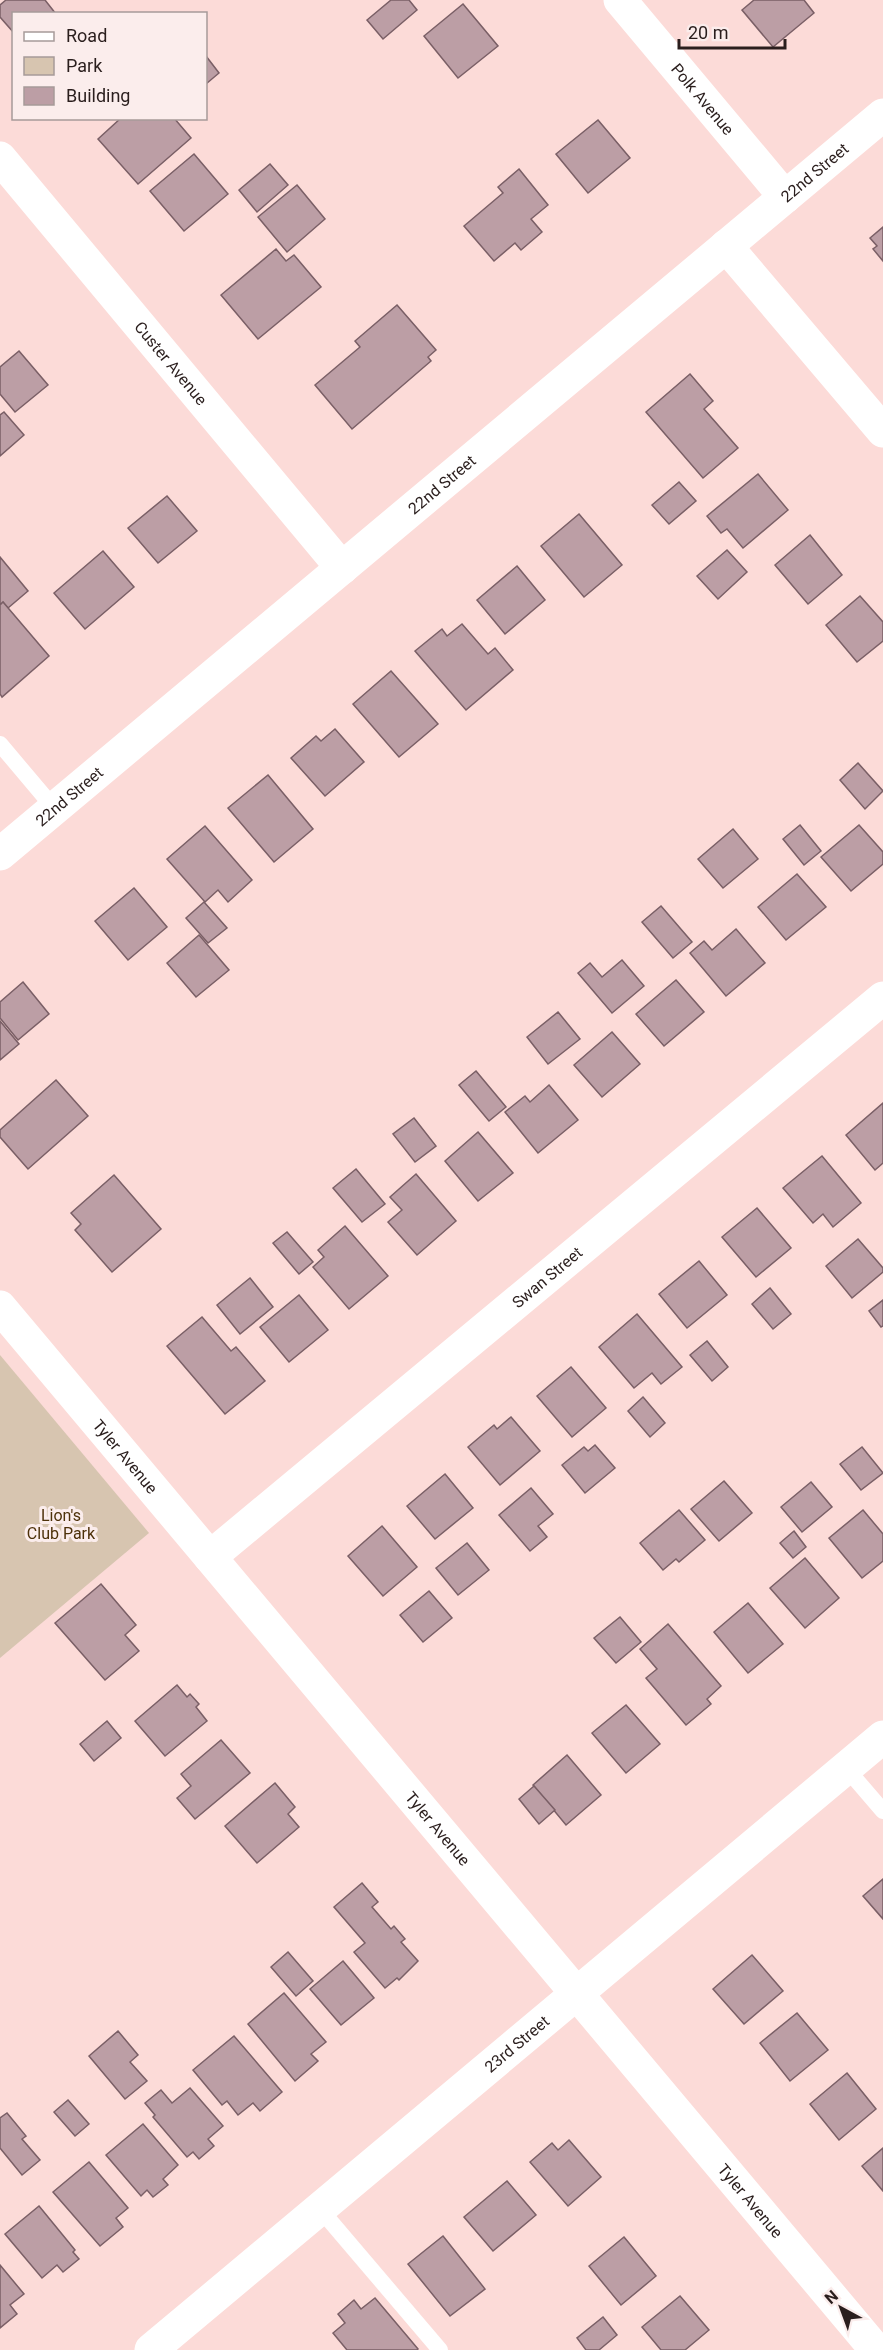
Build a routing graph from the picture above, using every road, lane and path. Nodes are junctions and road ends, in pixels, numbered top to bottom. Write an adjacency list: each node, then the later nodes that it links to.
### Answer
1 (621, 0): 4 (street, Polk Avenue)
2 (883, 115): 4 (street, 22nd Street)
3 (0, 158): 7 (street, Custer Avenue)
4 (785, 197): 5 (street, 22nd Street)
5 (726, 246): 6 (street); 7 (street, 22nd Street)
6 (883, 431)
7 (342, 568): 9 (street, 22nd Street)
8 (0, 744): 9 (lane)
9 (54, 808): 10 (street, 22nd Street)
10 (0, 854)
11 (883, 998): 13 (street, Swan Street)
12 (0, 1307): 13 (street, Tyler Avenue)
13 (210, 1557): 17 (street, Tyler Avenue)
14 (883, 1737): 15 (street, 23rd Street)
15 (846, 1768): 16 (lane); 17 (street, 23rd Street)
16 (883, 1811)
17 (577, 1994): 18 (street, 23rd Street); 21 (street, Tyler Avenue)
18 (320, 2209): 19 (street, 23rd Street); 20 (lane)
19 (152, 2350)
20 (440, 2350)
21 (876, 2350)

